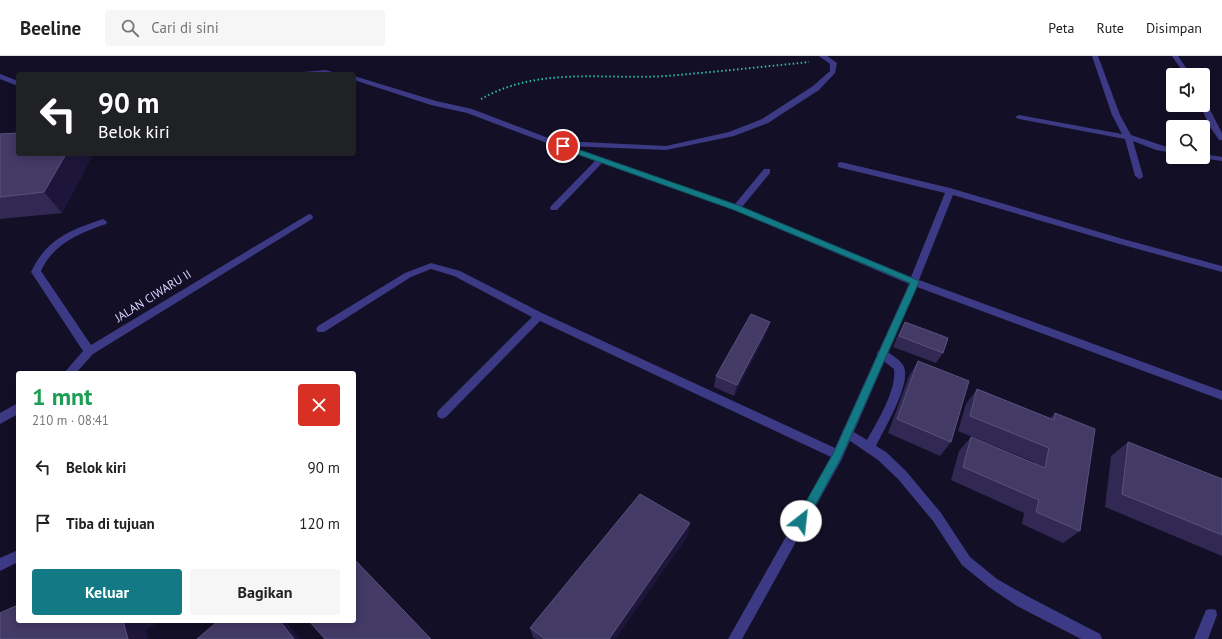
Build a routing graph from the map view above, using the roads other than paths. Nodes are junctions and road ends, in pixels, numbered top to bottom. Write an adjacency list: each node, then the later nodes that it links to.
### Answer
1 (822, 56): 12 (street)
2 (1095, 56): 10 (street)
3 (1175, 56): 4 (street)
4 (1183, 68)
5 (0, 76): 7 (street)
6 (356, 79): 12 (street)
7 (16, 83)
8 (1207, 112): 11 (street)
9 (1019, 117): 10 (street)
10 (1128, 137): 13 (street); 19 (street)
11 (1222, 138)
12 (550, 142): 16 (street)
13 (1166, 150)
14 (1210, 157): 15 (street)
15 (1222, 159)
16 (601, 160): 21 (street); 22 (street)
17 (841, 165): 20 (street)
18 (767, 171): 22 (street)
19 (1138, 176)
20 (950, 191): 25 (street); 26 (street)
21 (554, 208)
22 (737, 208): 26 (street)
23 (309, 217): 29 (street, JALAN CIWARU II)
24 (104, 222): 29 (street)
25 (1222, 269)
26 (914, 282): 30 (street); 32 (street)
27 (539, 316): 28 (street); 34 (street); 38 (street)
28 (322, 329)
29 (89, 351): 31 (street, JALAN CIWARU II)
30 (882, 354): 36 (street); 37 (street)
31 (71, 371)
32 (1222, 396)
33 (16, 409): 35 (street)
34 (442, 414)
35 (0, 419)
36 (847, 433): 37 (street); 38 (street)
37 (869, 448): 43 (street)
38 (838, 455): 42 (street)
39 (16, 557): 40 (street)
40 (0, 565)
41 (1211, 615): 44 (street)
42 (735, 639)
43 (1095, 639)
44 (1201, 639)

